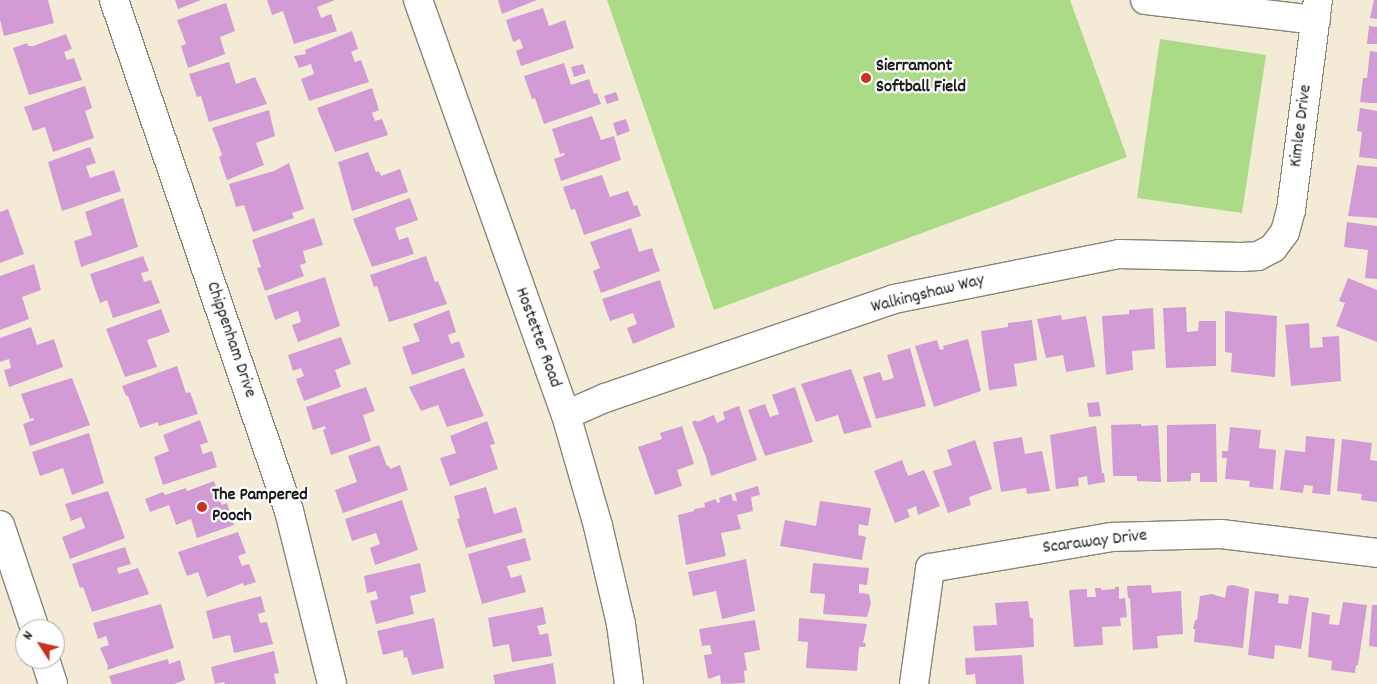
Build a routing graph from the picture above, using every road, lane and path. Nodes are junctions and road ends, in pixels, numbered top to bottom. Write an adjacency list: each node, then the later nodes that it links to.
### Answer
1 (114, 0): 12 (street, Chippenham Drive)
2 (418, 0): 6 (street, Hostetter Road)
3 (1145, 0): 4 (street)
4 (1317, 10): 5 (street, Kimlee Drive)
5 (1274, 248): 6 (street, Walkingshaw Way)
6 (566, 415): 13 (street, Hostetter Road)
7 (0, 526): 9 (street)
8 (1377, 553): 14 (street, Scaraway Drive)
9 (32, 619)
10 (48, 669): 11 (street)
11 (53, 684)
12 (332, 684)
13 (629, 684)
14 (914, 684)

